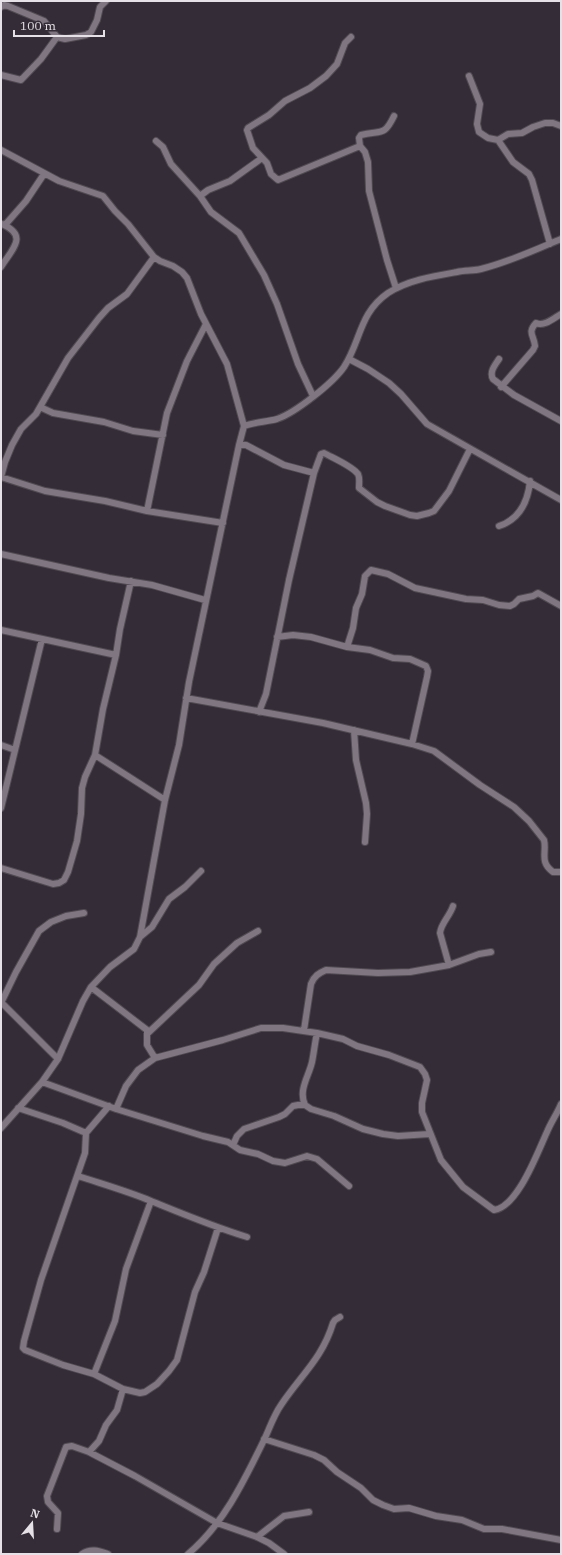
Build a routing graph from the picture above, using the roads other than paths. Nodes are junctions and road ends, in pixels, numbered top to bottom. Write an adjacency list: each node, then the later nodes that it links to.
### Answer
1 (106, 1): 3 (street)
2 (1, 7): 3 (street)
3 (57, 37): 5 (street)
4 (351, 37): 13 (street)
5 (1, 75)
6 (469, 76): 9 (street)
7 (394, 116): 11 (street)
8 (561, 126): 9 (street)
9 (498, 140): 18 (street)
10 (156, 142): 15 (street)
11 (360, 146): 13 (street); 21 (street)
12 (1, 150): 14 (street)
13 (262, 158): 15 (street)
14 (44, 174): 16 (street); 19 (street)
15 (200, 196): 27 (street)
16 (3, 225): 20 (street)
17 (561, 239): 18 (street)
18 (550, 244): 21 (street)
19 (154, 257): 23 (street); 28 (street)
20 (1, 267)
21 (396, 288): 24 (street)
22 (561, 314): 26 (street)
23 (206, 324): 30 (street); 31 (street)
24 (348, 359): 27 (street); 33 (street)
25 (499, 359): 26 (street)
26 (501, 386): 29 (street)
27 (313, 396): 30 (street)
28 (40, 407): 31 (street); 35 (street)
29 (561, 420)
30 (244, 426): 32 (street)
31 (163, 435): 38 (street)
32 (239, 445): 34 (street); 39 (street)
33 (470, 449): 34 (street); 36 (street)
34 (314, 473): 46 (street)
35 (1, 477): 38 (street)
36 (530, 481): 37 (street); 40 (street)
37 (561, 500)
38 (146, 511): 39 (street)
39 (222, 523): 43 (street)
40 (499, 526)
41 (1, 554): 42 (street)
42 (131, 581): 43 (street); 49 (street)
43 (205, 600): 50 (street)
44 (561, 606): 48 (street)
45 (1, 630): 47 (street)
46 (277, 637): 48 (street); 51 (street)
47 (42, 640): 49 (street); 55 (street)
48 (347, 647): 53 (street)
49 (116, 655): 56 (street)
50 (186, 698): 51 (street); 57 (street)
51 (259, 712): 52 (street)
52 (354, 730): 53 (street); 59 (street)
53 (412, 744): 62 (street)
54 (1, 745): 55 (street)
55 (15, 750): 58 (street)
56 (95, 756): 57 (street); 60 (street)
57 (165, 800): 66 (street)
58 (1, 808)
59 (365, 842)
60 (1, 868)
61 (201, 871): 66 (street)
62 (561, 872)
63 (453, 906): 68 (street)
64 (84, 913): 70 (street)
65 (258, 932): 72 (street)
66 (140, 937): 69 (street)
67 (491, 952): 68 (street)
68 (449, 965): 71 (street)
69 (91, 987): 72 (street); 75 (street)
70 (1, 1002): 75 (street)
71 (304, 1030): 73 (street); 74 (street)
72 (148, 1033): 74 (street)
73 (317, 1033): 78 (street); 84 (street)
74 (155, 1058): 81 (street)
75 (58, 1059): 76 (street)
76 (42, 1082): 79 (street); 80 (street)
77 (561, 1104): 84 (street)
78 (305, 1105): 84 (street); 85 (street)
79 (109, 1106): 81 (street); 83 (street)
80 (18, 1108): 82 (street); 83 (street)
81 (116, 1109): 85 (street)
82 (1, 1128)
83 (86, 1133): 86 (street)
84 (430, 1134)
85 (233, 1145): 87 (street)
86 (78, 1176): 88 (street); 92 (street)
87 (349, 1186)
88 (150, 1201): 89 (street); 92 (street)
89 (218, 1228): 90 (street); 93 (street)
90 (247, 1237)
91 (340, 1317): 94 (street)
92 (94, 1374): 93 (street)
93 (123, 1389): 95 (street)
94 (264, 1438): 97 (street); 100 (street)
95 (89, 1452): 97 (street); 98 (street)
96 (309, 1512): 99 (street)
97 (217, 1524): 99 (street); 103 (street)
98 (57, 1529)
99 (257, 1537): 104 (street)
100 (561, 1540)
101 (82, 1554): 102 (street)
102 (108, 1554)
103 (188, 1554)
104 (284, 1554)

